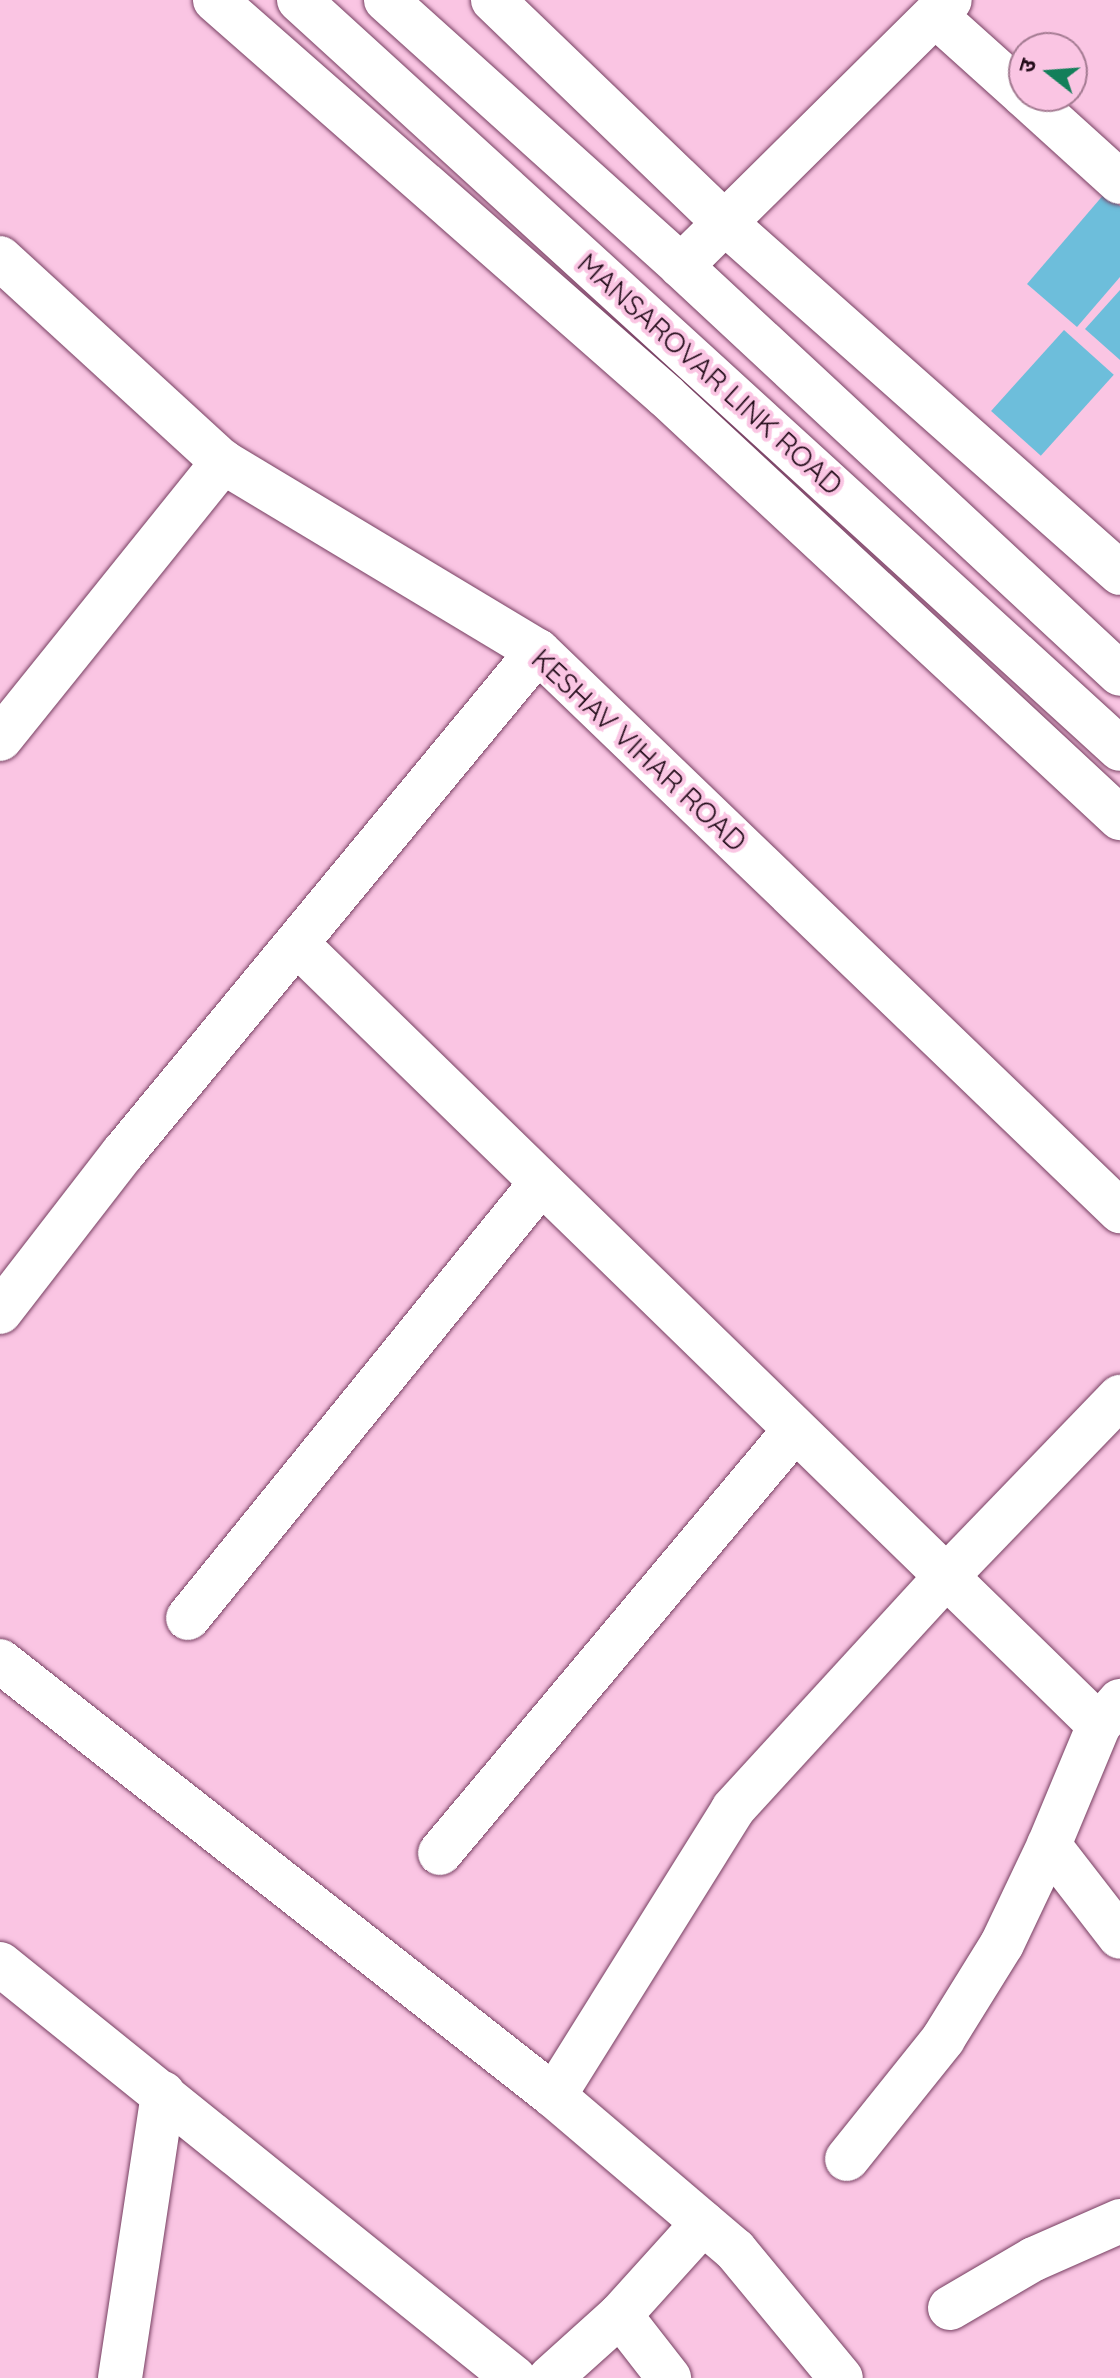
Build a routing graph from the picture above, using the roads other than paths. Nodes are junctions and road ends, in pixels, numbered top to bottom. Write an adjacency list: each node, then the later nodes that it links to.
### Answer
1 (215, 0): 13 (street)
2 (299, 0): 12 (street, MANSAROVAR LINK ROAD)
3 (386, 0): 11 (street, MANSAROVAR LINK ROAD)
4 (493, 0): 9 (street)
5 (943, 8): 6 (street); 9 (street)
6 (1008, 79)
7 (1042, 112): 8 (street)
8 (1120, 182)
9 (724, 222): 11 (street); 15 (street)
10 (0, 258): 14 (street, KESHAV VIHAR ROAD)
11 (681, 266): 17 (street, MANSAROVAR LINK ROAD)
12 (700, 366): 13 (street); 19 (street, MANSAROVAR LINK ROAD)
13 (666, 396): 20 (street)
14 (223, 462): 16 (street, KESHAV VIHAR ROAD); 18 (street)
15 (1120, 573)
16 (538, 651): 21 (street); 23 (street, KESHAV VIHAR ROAD)
17 (1120, 674)
18 (0, 739)
19 (1120, 749)
20 (1120, 818)
21 (297, 944): 22 (street); 24 (street)
22 (541, 1183): 26 (street); 28 (street)
23 (1120, 1211)
24 (5, 1293)
25 (1120, 1397): 27 (street)
26 (794, 1431): 27 (street); 32 (street)
27 (945, 1578): 30 (street); 36 (street)
28 (188, 1618)
29 (0, 1661): 36 (street)
30 (1109, 1713): 31 (street)
31 (1049, 1845): 33 (street); 37 (street)
32 (440, 1853)
33 (1120, 1937)
34 (0, 1964): 35 (street)
35 (163, 2093): 42 (street); 43 (street)
36 (554, 2096): 39 (street)
37 (847, 2159)
38 (1120, 2221): 40 (street)
39 (703, 2223): 41 (street); 46 (street)
40 (950, 2308)
41 (620, 2315): 44 (street); 45 (street)
42 (120, 2378)
43 (514, 2378)
44 (550, 2378)
45 (669, 2378)
46 (841, 2378)

